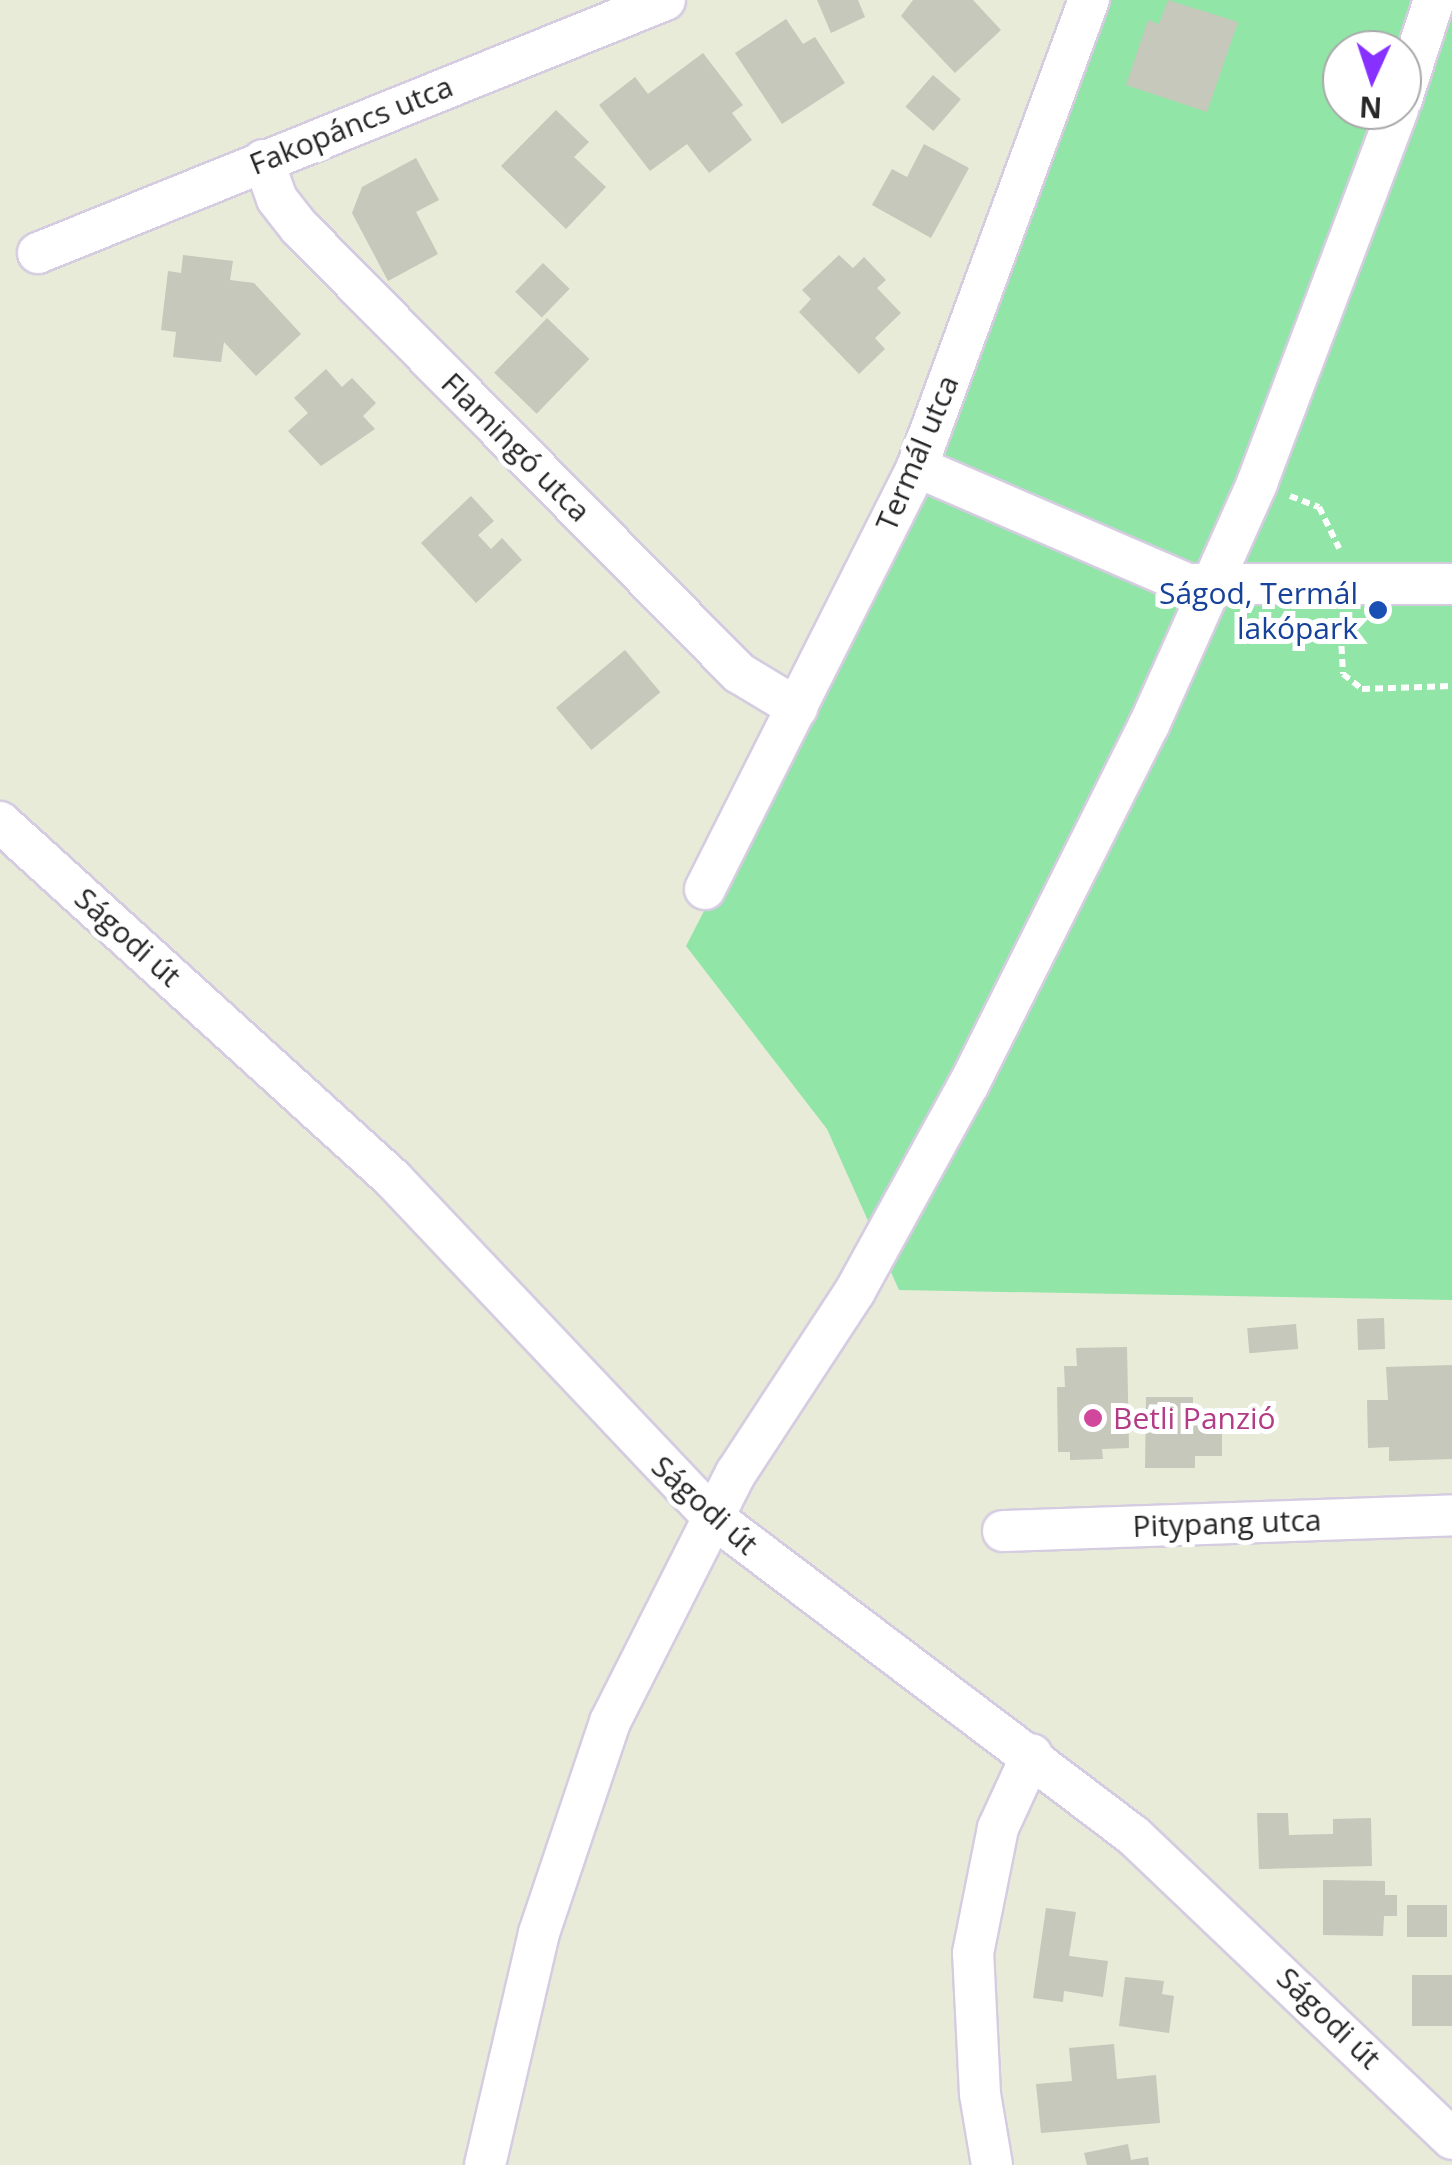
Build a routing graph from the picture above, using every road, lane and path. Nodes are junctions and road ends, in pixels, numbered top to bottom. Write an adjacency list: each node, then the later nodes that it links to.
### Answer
1 (665, 0): 6 (street, Fakopáncs utca)
2 (1089, 0): 8 (street, Termál utca)
3 (1434, 0): 4 (street)
4 (1422, 37)
5 (1390, 130): 10 (street)
6 (263, 160): 7 (street, Fakopáncs utca); 11 (street, Flamingó utca)
7 (38, 253)
8 (917, 467): 10 (street); 11 (street, Termál utca)
9 (1452, 584): 10 (street)
10 (1212, 588): 15 (street)
11 (798, 708): 13 (street, Termál utca)
12 (0, 822): 15 (street, Ságodi út)
13 (705, 889)
14 (1452, 1515): 16 (street, Pitypang utca)
15 (714, 1518): 17 (street, Ságodi út); 19 (street)
16 (1003, 1531)
17 (1032, 1754): 18 (street, Ságodi út); 20 (street)
18 (1452, 2139)
19 (486, 2165)
20 (992, 2165)

